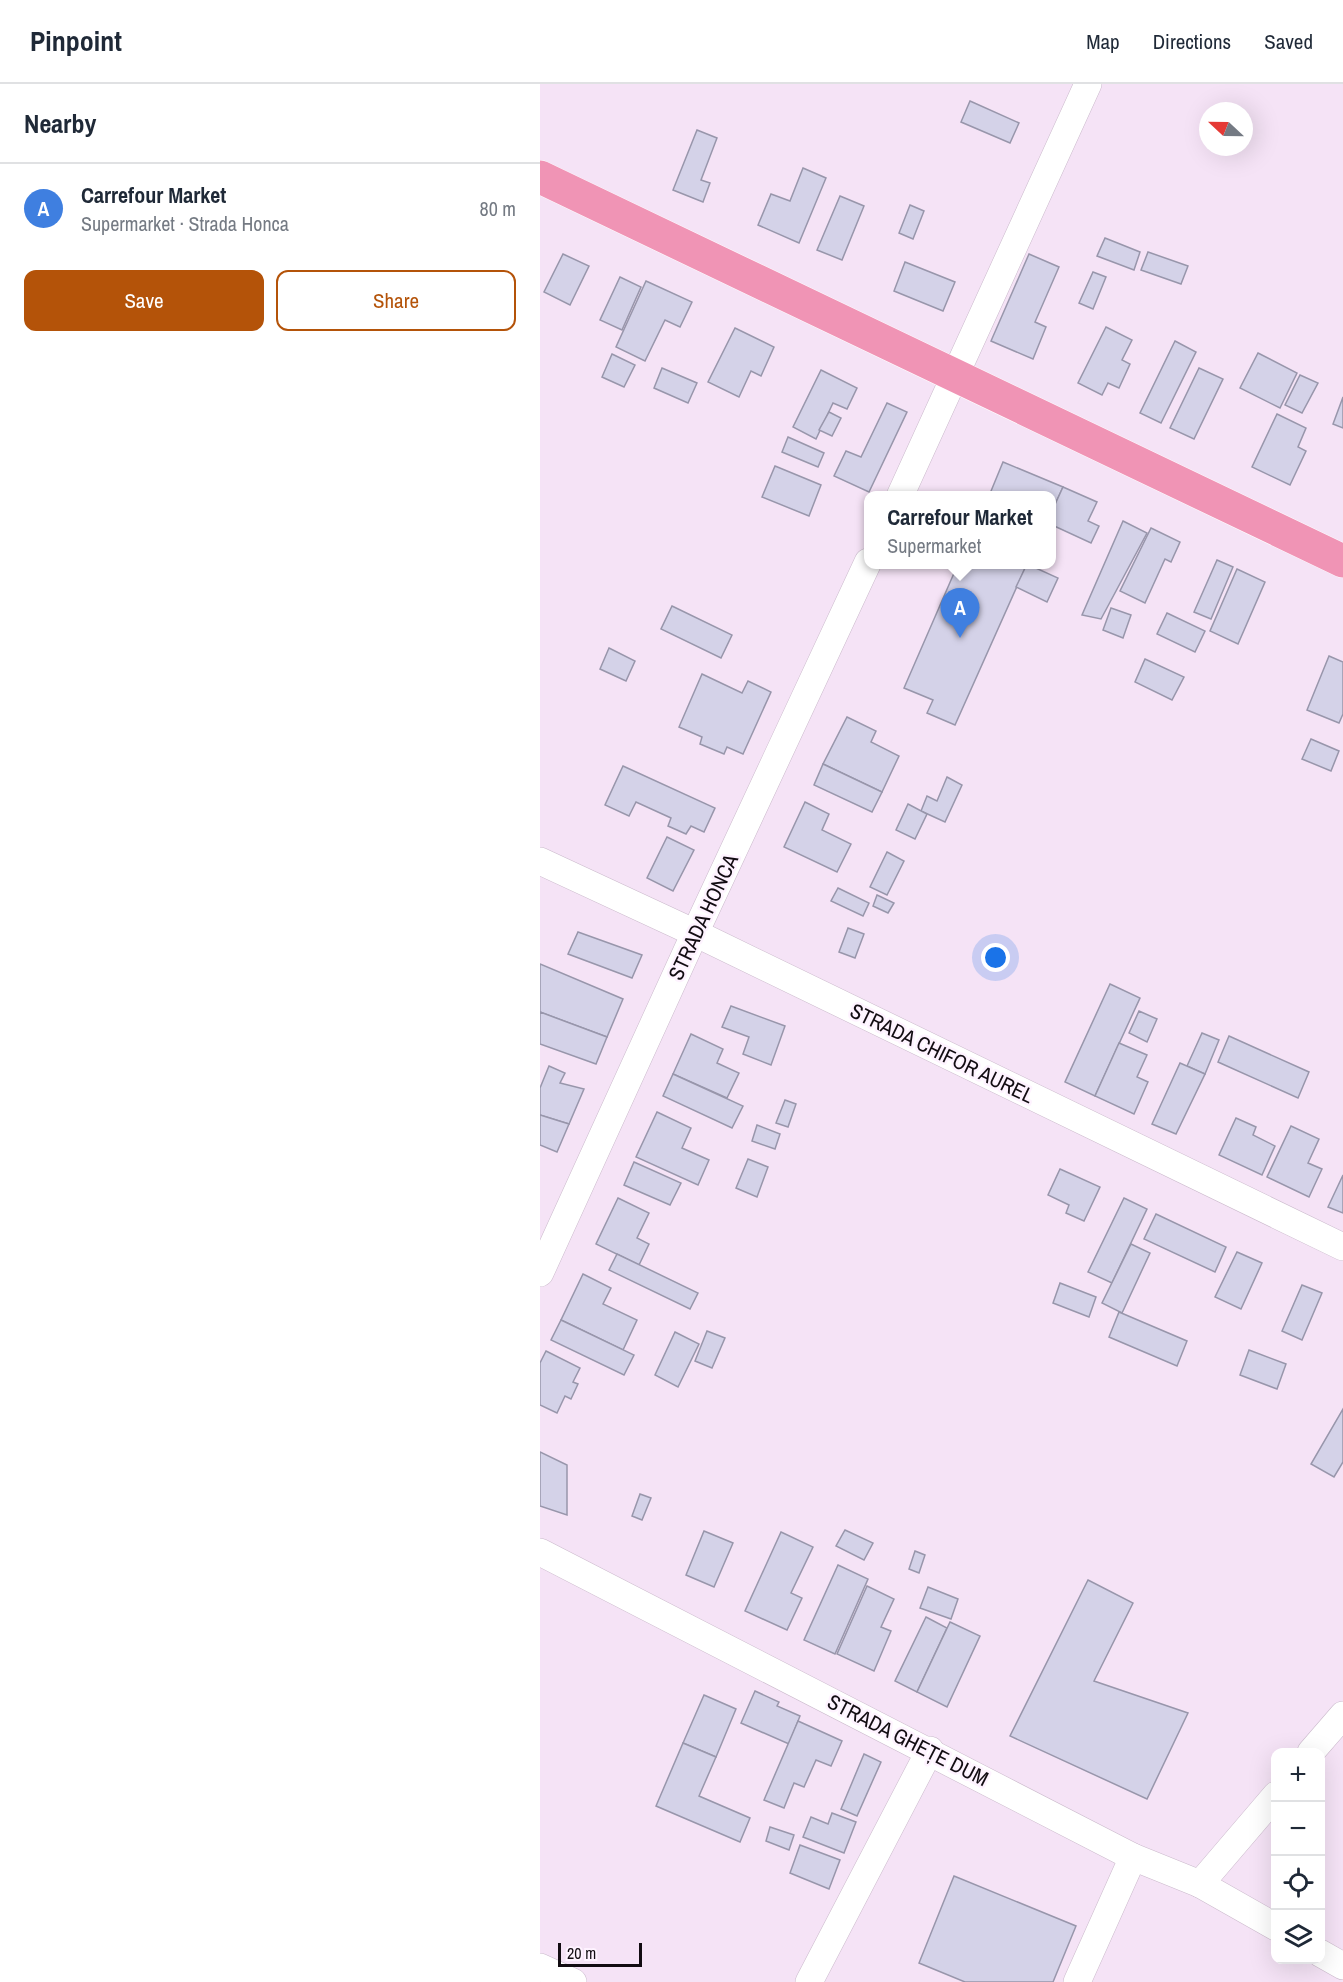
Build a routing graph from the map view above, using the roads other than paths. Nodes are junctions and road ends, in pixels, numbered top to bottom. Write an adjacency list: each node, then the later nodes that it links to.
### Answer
1 (1088, 84): 3 (street)
2 (540, 177): 3 (highway)
3 (956, 375): 4 (street); 5 (highway)
4 (902, 491)
5 (1343, 561)
6 (865, 569): 8 (street, STRADA HONCA)
7 (540, 861): 8 (street, STRADA CHIFOR AUREL)
8 (694, 933): 9 (street, STRADA CHIFOR AUREL); 10 (street, STRADA HONCA)
9 (1343, 1247)
10 (540, 1273)
11 (540, 1552): 14 (street, STRADA GHEȚE DUM)
12 (1343, 1715): 13 (street)
13 (1314, 1748)
14 (930, 1750): 16 (street, STRADA GHEȚE DUM); 23 (street)
15 (1271, 1800): 17 (street)
16 (1133, 1857): 17 (street, STRADA GHEȚE DUM); 24 (street)
17 (1200, 1884): 18 (street, STRADA GHEȚE DUM)
18 (1271, 1925)
19 (1325, 1956): 20 (street)
20 (1343, 1966)
21 (540, 1967): 22 (street)
22 (573, 1982)
23 (809, 1982)
24 (1077, 1982)

